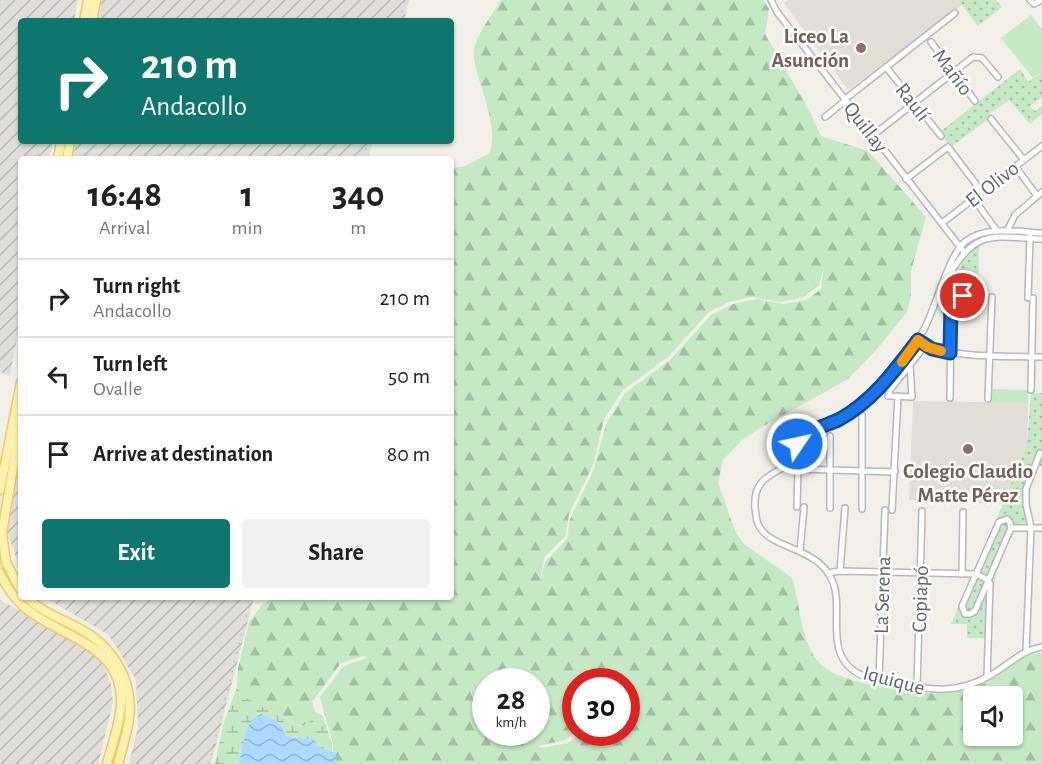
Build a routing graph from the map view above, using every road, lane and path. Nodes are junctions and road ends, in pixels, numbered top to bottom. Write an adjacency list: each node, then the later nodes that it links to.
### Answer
1 (88, 0): 7 (main road)
2 (96, 0): 8 (main road)
3 (1030, 0): 4 (street)
4 (1042, 0)
5 (773, 1): 13 (street, Quillay)
6 (955, 13): 10 (street)
7 (85, 18)
8 (93, 18)
9 (931, 42): 11 (street, Mañío)
10 (886, 67): 13 (street); 15 (street, Raulí)
11 (953, 72): 12 (street); 14 (street, Mañío); 15 (street)
12 (998, 77)
13 (845, 100): 16 (street); 18 (street, Quillay)
14 (975, 101)
15 (914, 103): 18 (street); 19 (street, Raulí)
16 (825, 117)
17 (991, 119): 21 (street)
18 (873, 136): 23 (street, Quillay)
19 (940, 136)
20 (1042, 146): 21 (street, El Olivo)
21 (1023, 160): 22 (street, El Olivo)
22 (1016, 166): 24 (street, El Olivo); 25 (street)
23 (906, 179): 24 (street); 27 (street, Quillay)
24 (982, 192): 26 (street, El Olivo)
25 (1040, 194): 29 (street)
26 (974, 199): 27 (street, El Olivo); 28 (street)
27 (942, 223): 33 (street, Quillay)
28 (997, 231): 29 (street); 33 (street)
29 (1007, 231): 31 (street)
30 (1042, 233): 31 (street)
31 (1030, 236): 32 (street); 34 (street); 42 (street)
32 (1042, 239)
33 (960, 246): 34 (street, Quillay); 35 (street)
34 (964, 252): 35 (street)
35 (942, 289): 38 (street)
36 (963, 296): 40 (street)
37 (992, 297): 41 (street)
38 (918, 340): 39 (street); 52 (street)
39 (925, 346): 40 (street); 44 (street)
40 (950, 353): 41 (street); 48 (street)
41 (990, 354): 42 (street); 49 (street)
42 (1032, 356): 43 (street); 45 (street)
43 (1042, 357)
44 (910, 365): 46 (street); 46 (street)
45 (1031, 390)
46 (898, 396): 60 (street)
47 (18, 397): 61 (main road)
48 (950, 398)
49 (988, 399)
50 (861, 415): 59 (street)
51 (830, 436): 58 (street)
52 (802, 437): 54 (street); 56 (street)
53 (18, 438): 83 (main road)
54 (773, 453)
55 (1040, 453): 71 (street)
56 (789, 464): 57 (street); 74 (street)
57 (798, 469): 58 (street); 62 (street)
58 (829, 470): 59 (street); 64 (street)
59 (861, 471): 60 (street); 66 (street)
60 (895, 471): 68 (street)
61 (0, 490)
62 (797, 507)
63 (804, 507): 74 (street)
64 (830, 508)
65 (845, 508): 75 (street)
66 (862, 509)
67 (885, 510): 76 (street, La Serena)
68 (892, 510)
69 (922, 511): 79 (street, Copiapó)
70 (963, 512): 80 (street)
71 (1031, 527): 72 (street); 73 (street); 86 (street)
72 (1011, 528): 81 (street); 82 (street)
73 (1042, 528)
74 (800, 551): 78 (street)
75 (840, 571): 76 (street); 78 (street)
76 (883, 572): 79 (street); 88 (street, La Serena)
77 (0, 573): 90 (main road)
78 (828, 573): 88 (street, Iquique)
79 (921, 574): 80 (street); 89 (street, Copiapó)
80 (962, 574): 81 (street)
81 (976, 574): 82 (street); 82 (street)
82 (989, 582): 87 (street)
83 (18, 586)
84 (30, 600): 91 (main road)
85 (1042, 646): 86 (street, Iquique)
86 (1026, 652): 87 (street, Iquique)
87 (987, 677): 89 (street, Iquique)
88 (879, 680): 89 (street, Iquique)
89 (917, 687)
90 (107, 764)
91 (118, 764)

